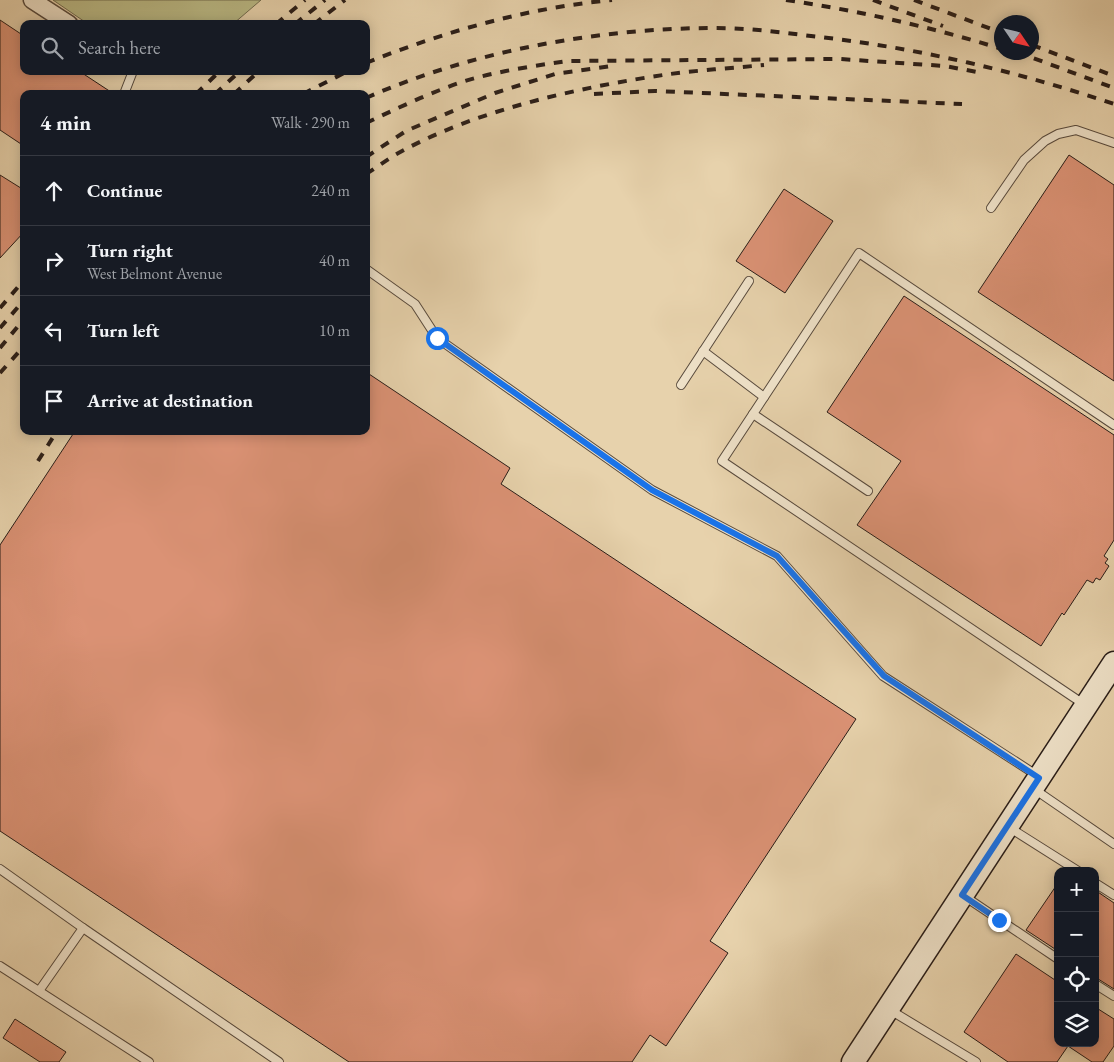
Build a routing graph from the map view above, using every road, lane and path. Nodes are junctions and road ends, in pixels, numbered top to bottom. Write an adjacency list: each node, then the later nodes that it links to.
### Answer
1 (32, 0): 2 (street)
2 (62, 20)
3 (131, 75): 4 (lane)
4 (126, 90)
5 (1114, 143): 6 (lane)
6 (991, 208)
7 (370, 272): 17 (lane)
8 (749, 281): 9 (lane)
9 (702, 351): 10 (lane); 11 (lane)
10 (681, 385)
11 (764, 397): 12 (lane); 13 (lane)
12 (753, 414): 14 (lane); 16 (lane)
13 (1114, 424)
14 (868, 491)
15 (1114, 663): 16 (main road)
16 (1086, 706): 17 (main road)
17 (1036, 783): 18 (main road); 19 (lane)
18 (1007, 826): 20 (lane); 23 (main road)
19 (1114, 844)
20 (1072, 867)
21 (0, 869): 25 (lane)
22 (1099, 886): 24 (lane)
23 (962, 895): 26 (lane); 31 (main road)
24 (1114, 895)
25 (83, 928): 29 (lane); 33 (lane)
26 (1055, 957)
27 (0, 966): 29 (lane)
28 (1099, 987): 30 (lane)
29 (39, 991): 32 (lane)
30 (1114, 996)
31 (888, 1009): 34 (main road); 35 (lane)
32 (149, 1062)
33 (279, 1062)
34 (853, 1062)
35 (976, 1062)

